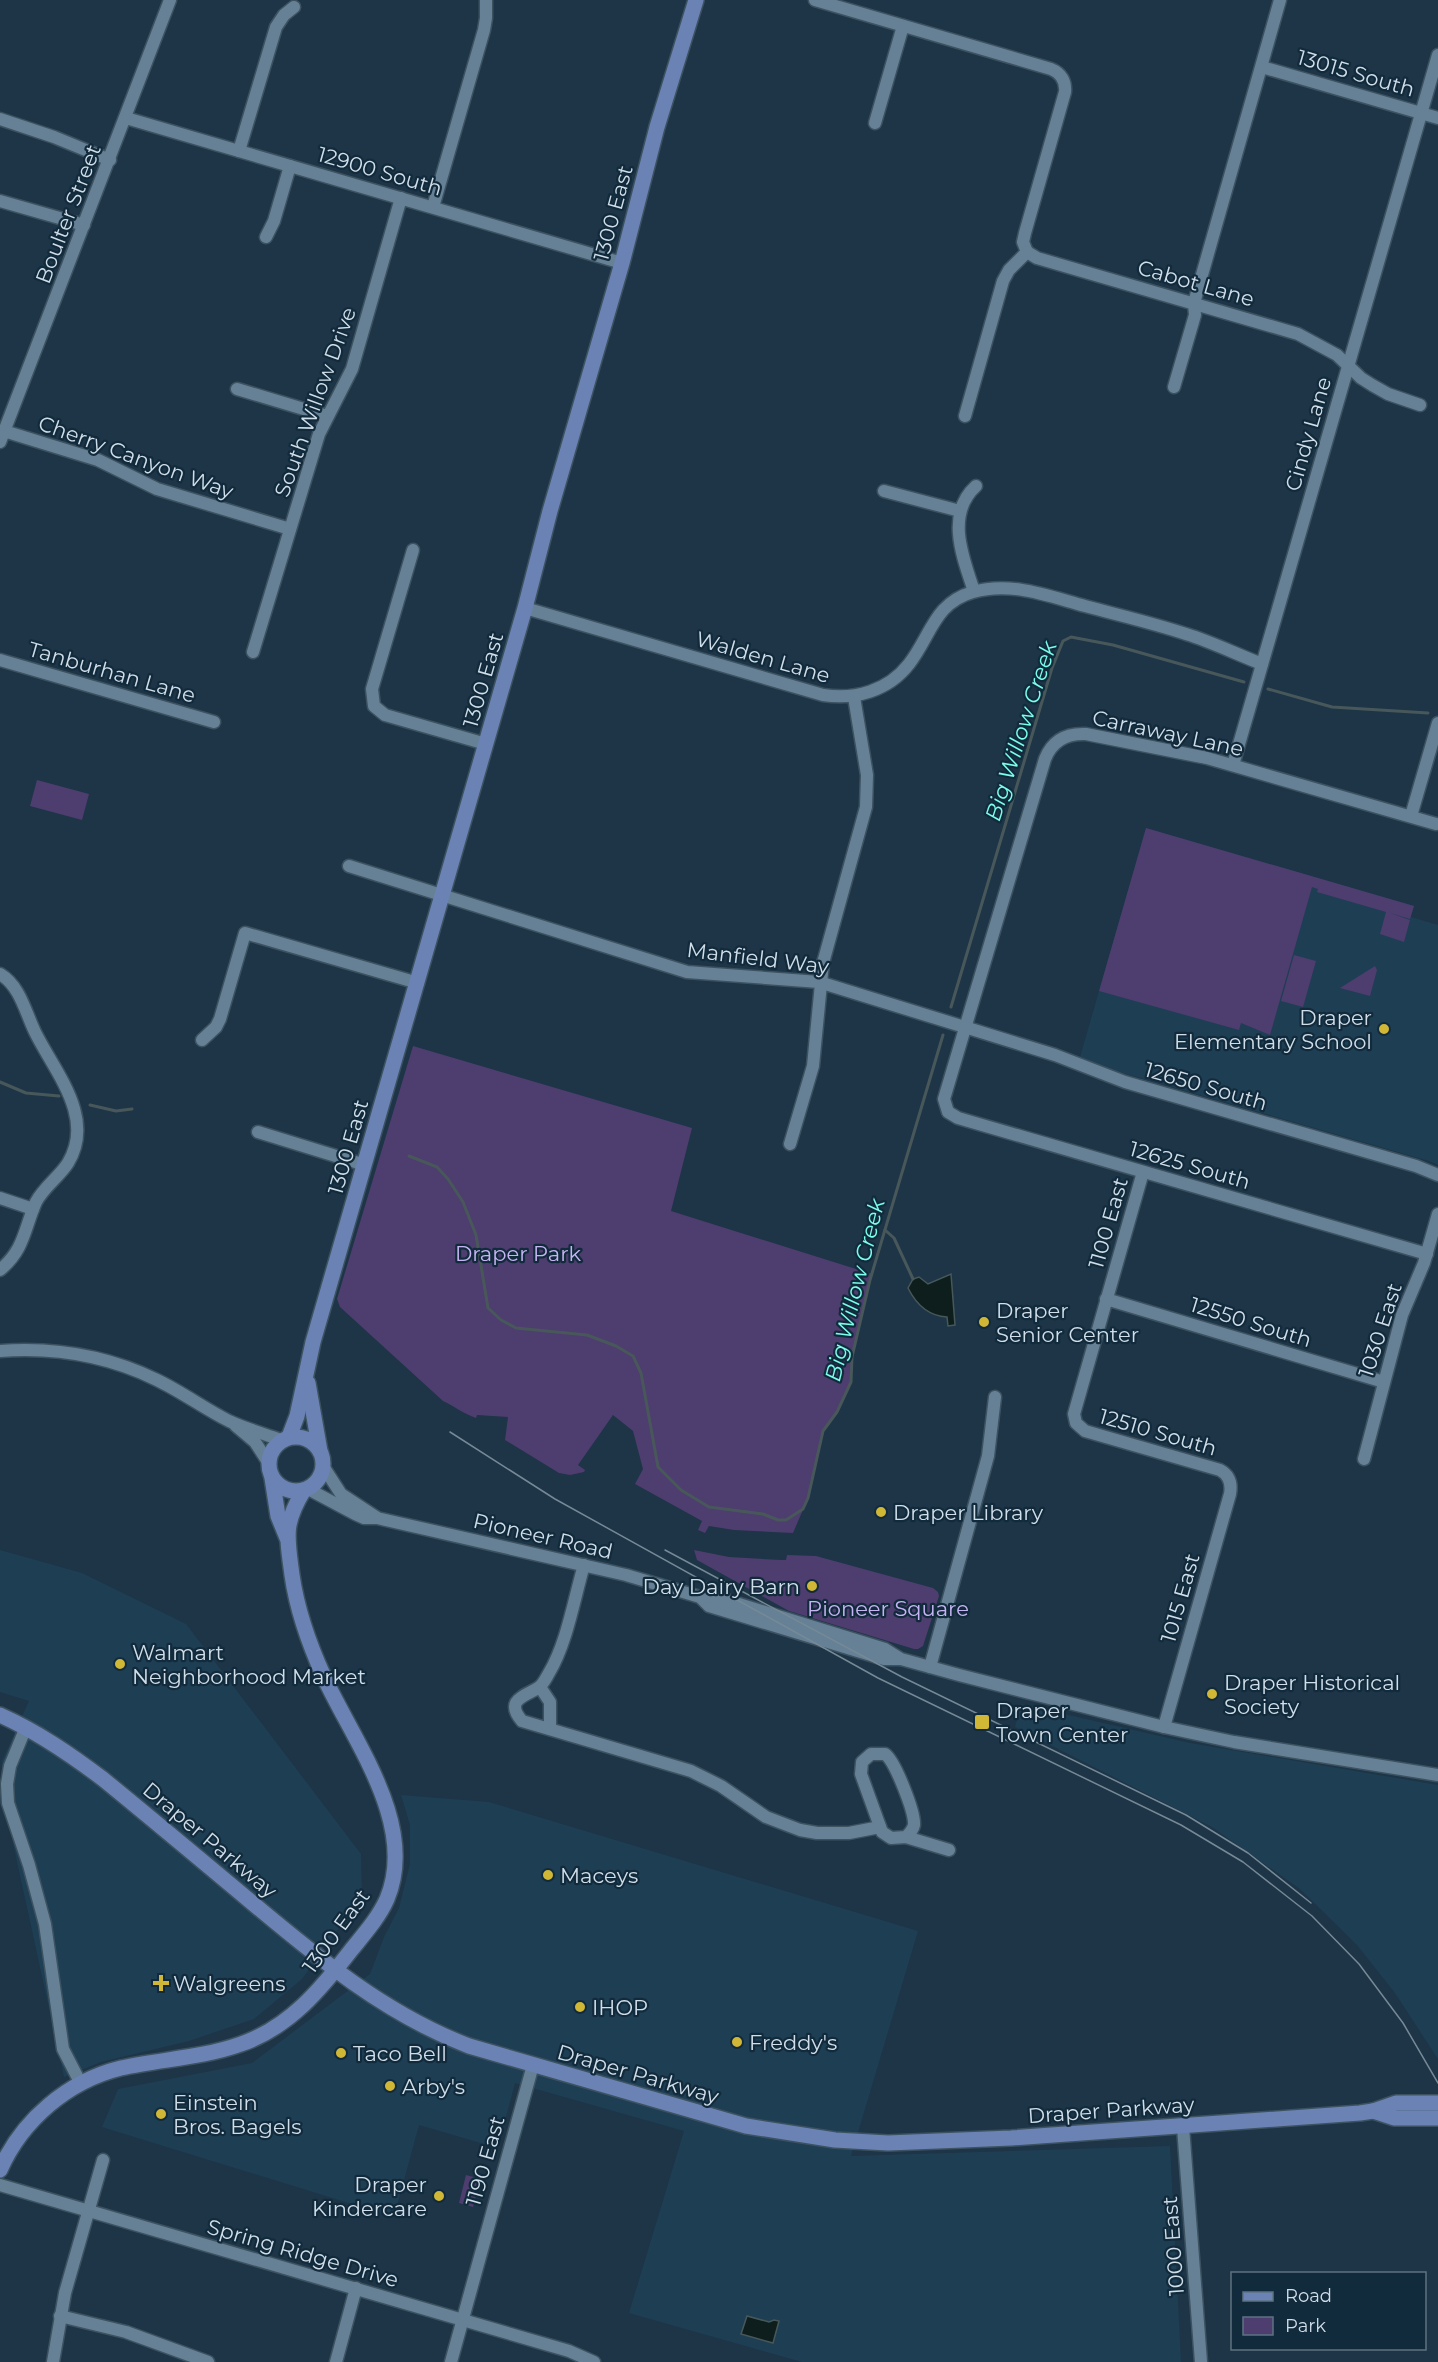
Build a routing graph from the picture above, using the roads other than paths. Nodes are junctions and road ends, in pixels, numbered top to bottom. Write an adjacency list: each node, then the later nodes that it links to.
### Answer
1 (170, 0): 11 (street, Boulter Street)
2 (486, 0): 20 (street)
3 (696, 0): 24 (main road, 1300 East)
4 (815, 0): 7 (street)
5 (1280, 0): 9 (street)
6 (294, 7): 15 (street)
7 (903, 26): 14 (street); 23 (street)
8 (1438, 55): 10 (street, Cindy Lane)
9 (1262, 67): 10 (street, 13015 South); 25 (street)
10 (1421, 113): 12 (street, 13015 South); 26 (street, Cindy Lane)
11 (126, 118): 15 (street, 12900 South); 16 (street, Boulter Street)
12 (1438, 118)
13 (0, 119): 16 (street)
14 (875, 123)
15 (239, 151): 17 (street, 12900 South)
16 (110, 160): 21 (street, Boulter Street)
17 (290, 166): 18 (street, 12900 South); 22 (street)
18 (401, 198): 20 (street, 12900 South); 30 (street, South Willow Drive)
19 (0, 201): 21 (street)
20 (433, 207): 24 (street, 12900 South)
21 (84, 225): 32 (street, Boulter Street)
22 (266, 237)
23 (1027, 252): 25 (street, Cabot Lane); 31 (street)
24 (622, 263): 39 (main road, 1300 East)
25 (1194, 303): 26 (street, Cabot Lane); 27 (street)
26 (1348, 365): 29 (street, Cabot Lane); 42 (street, Cindy Lane)
27 (1174, 387)
28 (237, 389): 30 (street)
29 (1420, 405)
30 (327, 416): 36 (street, South Willow Drive)
31 (965, 416)
32 (2, 437): 36 (street, Cherry Canyon Way)
33 (976, 486): 35 (street)
34 (884, 491): 35 (street)
35 (960, 511): 38 (street)
36 (290, 529): 40 (street, South Willow Drive)
37 (413, 550): 46 (street)
38 (975, 591): 42 (street, Walden Lane); 43 (street, Walden Lane)
39 (525, 608): 43 (street, Walden Lane); 46 (main road, 1300 East)
40 (253, 652)
41 (0, 660): 44 (street, Tanburhan Lane)
42 (1262, 664): 47 (street, Cindy Lane)
43 (854, 697): 53 (street)
44 (214, 722)
45 (1438, 723): 48 (street)
46 (486, 744): 51 (main road, 1300 East)
47 (1233, 765): 48 (street, Carraway Lane); 55 (street, Carraway Lane)
48 (1411, 816): 49 (street, Carraway Lane)
49 (1436, 824)
50 (349, 866): 51 (street, Manfield Way)
51 (443, 894): 53 (street, Manfield Way); 54 (main road, 1300 East)
52 (0, 974): 64 (street)
53 (819, 982): 55 (street, Manfield Way); 59 (street)
54 (418, 983): 56 (street); 60 (main road, 1300 East)
55 (966, 1026): 57 (street, Carraway Lane); 62 (street, 12650 South)
56 (202, 1040)
57 (946, 1108): 61 (street, 12625 South)
58 (258, 1132): 60 (street)
59 (790, 1144)
60 (365, 1165): 70 (main road, 1300 East)
61 (1143, 1172): 66 (street, 12625 South); 68 (street, 1100 East)
62 (1438, 1175)
63 (0, 1198): 64 (street)
64 (33, 1209): 67 (street)
65 (1438, 1214): 66 (street, 1030 East)
66 (1427, 1254): 71 (street, 1030 East)
67 (0, 1270)
68 (1106, 1299): 71 (street, 12550 South); 74 (street, 1100 East)
69 (1, 1347): 73 (street)
70 (306, 1371): 75 (main road, 1300 East); 76 (main road, 1300 East)
71 (1384, 1382): 77 (street, 1030 East)
72 (995, 1397): 85 (street)
73 (230, 1422): 75 (street); 78 (street)
74 (1076, 1423): 80 (street, 12510 South)
75 (285, 1439): 76 (main road); 78 (main road)
76 (322, 1458): 81 (main road); 82 (street, Pioneer Road)
77 (1364, 1459)
78 (268, 1462): 79 (main road)
79 (272, 1478): 81 (main road); 83 (main road, 1300 East)
80 (1230, 1479): 89 (street, 1015 East)
81 (306, 1490): 82 (street, Pioneer Road); 83 (main road, 1300 East)
82 (377, 1518): 84 (street, Pioneer Road)
83 (287, 1538): 95 (main road, 1300 East)
84 (584, 1565): 85 (street, Pioneer Road); 86 (street)
85 (930, 1667): 89 (street, Pioneer Road)
86 (540, 1688): 90 (street); 90 (street)
87 (0, 1715): 88 (main road, Draper Parkway)
88 (26, 1727): 95 (main road, Draper Parkway); 97 (street)
89 (1164, 1727): 91 (street, Pioneer Road)
90 (550, 1730): 92 (street)
91 (1438, 1774)
92 (880, 1827): 93 (street); 93 (street)
93 (906, 1837): 94 (street)
94 (949, 1850)
95 (335, 1971): 96 (main road, Draper Parkway); 97 (main road, 1300 East)
96 (533, 2065): 101 (main road, Draper Parkway); 108 (street, 1190 East)
97 (81, 2084): 103 (main road, 1300 East)
98 (1438, 2103): 99 (main road, Draper Parkway)
99 (1373, 2111): 100 (main road, Draper Parkway); 101 (main road, Draper Parkway)
100 (1438, 2118)
101 (1183, 2127): 116 (street, 1000 East)
102 (103, 2160): 105 (street)
103 (0, 2169)
104 (0, 2185): 105 (street, Spring Ridge Drive)
105 (88, 2210): 106 (street, Spring Ridge Drive); 107 (street)
106 (356, 2288): 108 (street, Spring Ridge Drive); 113 (street)
107 (60, 2316): 110 (street); 111 (street)
108 (462, 2320): 109 (street, Spring Ridge Drive); 114 (street, 1190 East)
109 (567, 2356): 115 (street, Spring Ridge Drive)
110 (186, 2358): 112 (street)
111 (53, 2362)
112 (208, 2362)
113 (336, 2362)
114 (451, 2362)
115 (594, 2362)
116 (1201, 2362)

